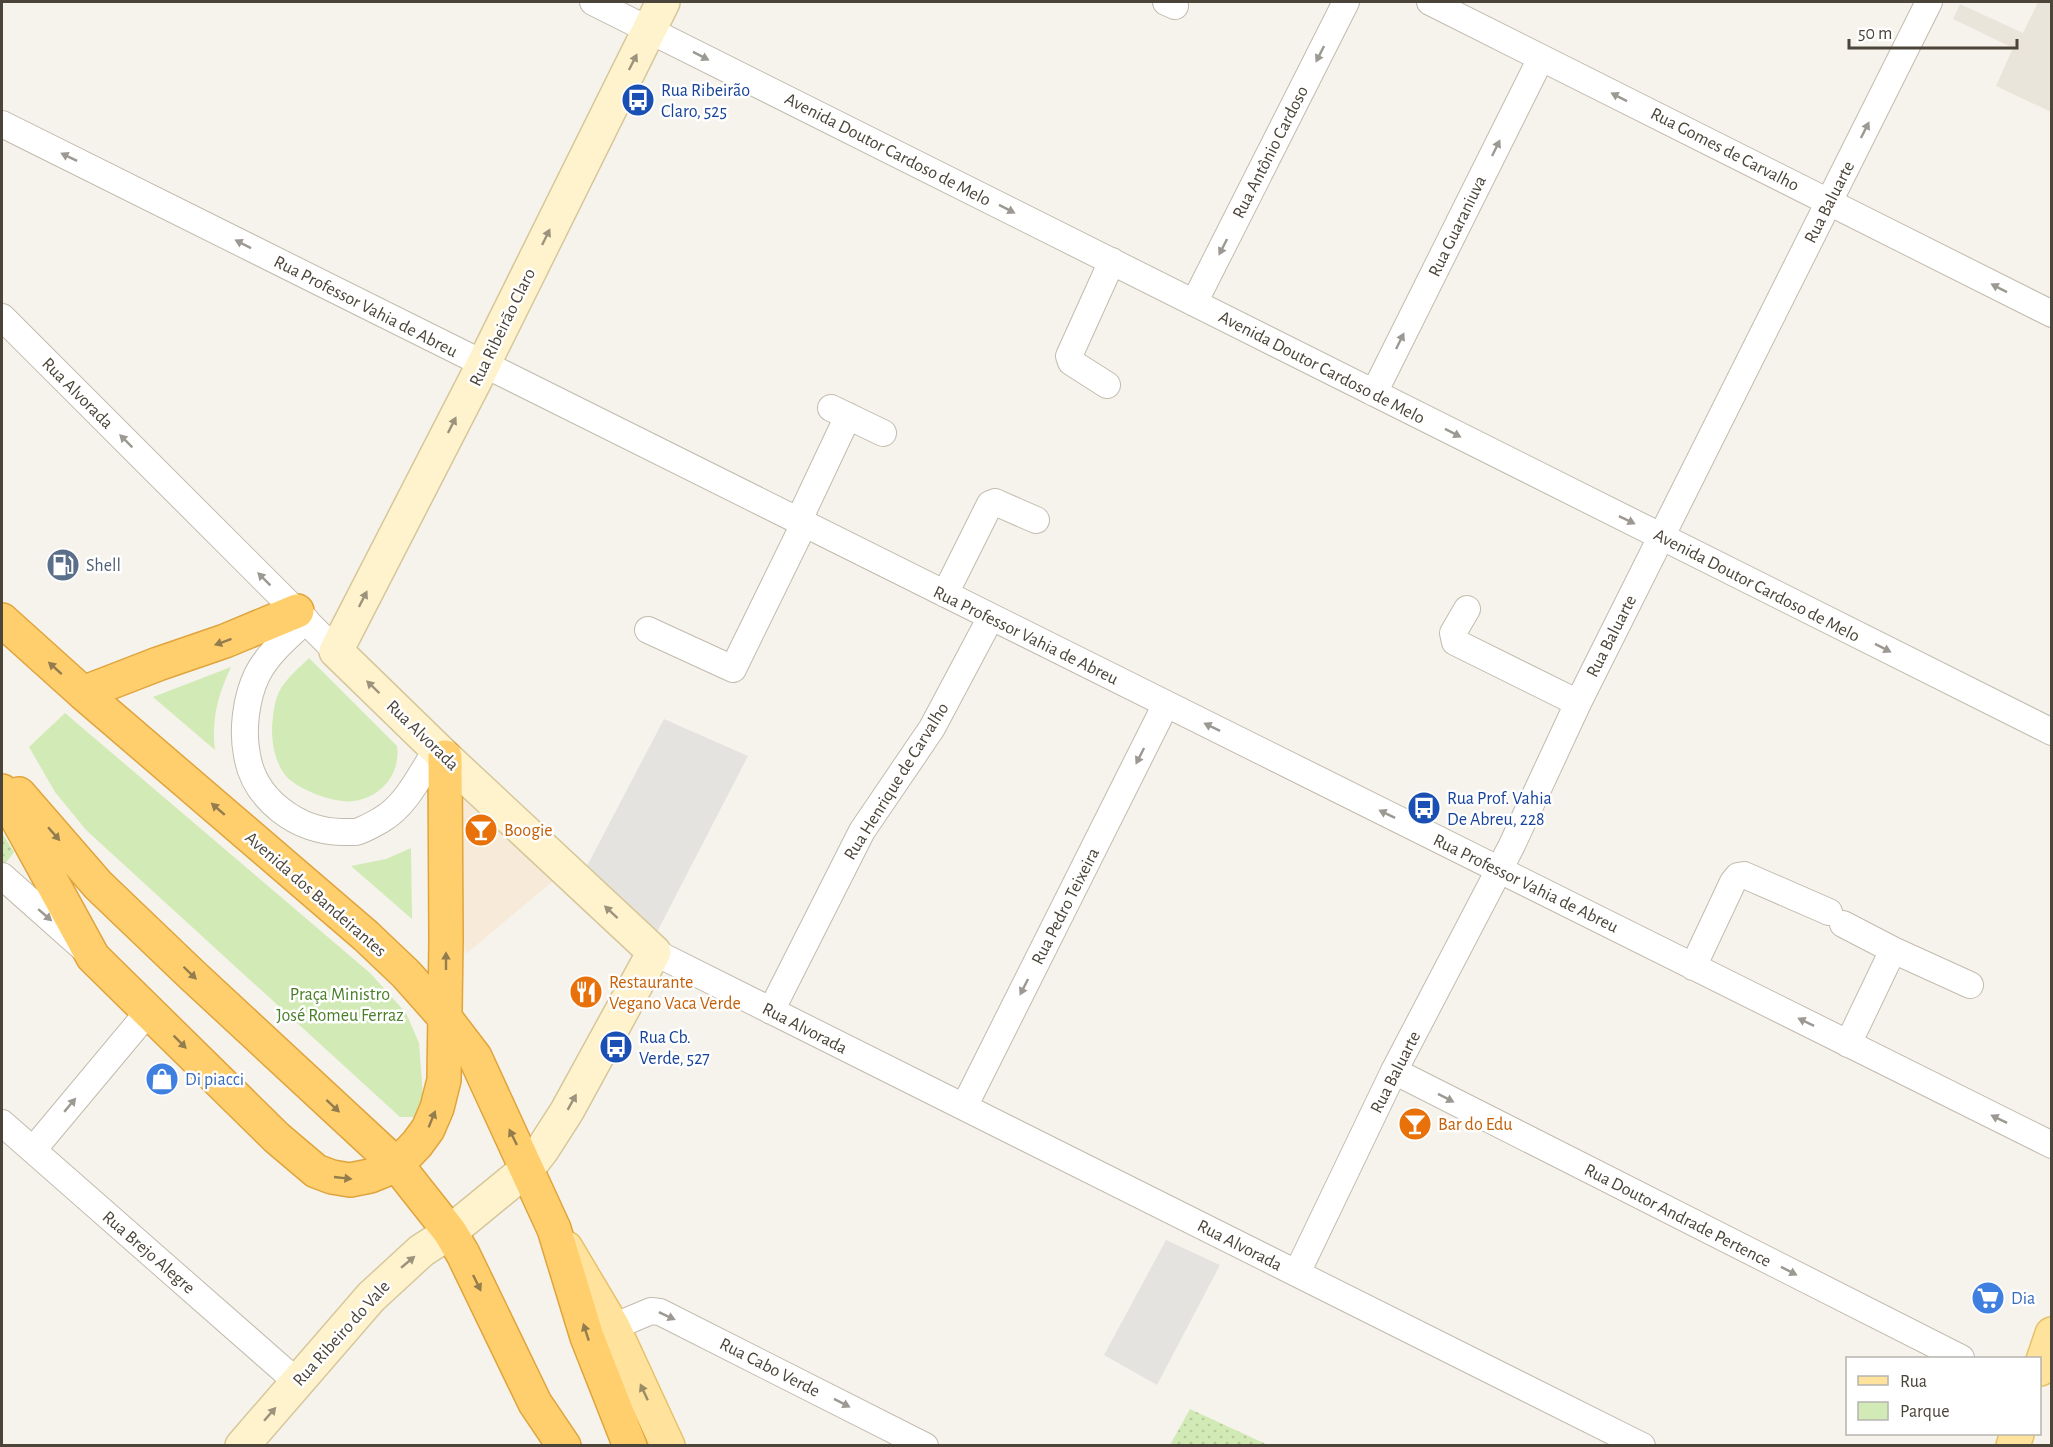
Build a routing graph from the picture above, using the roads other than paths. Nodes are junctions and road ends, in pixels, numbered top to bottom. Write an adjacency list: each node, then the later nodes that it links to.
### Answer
1 (593, 2): 6 (street, Avenida Doutor Cardoso de Melo)
2 (663, 2): 6 (street, Rua Ribeirão Claro)
3 (1346, 2): 11 (street, Rua Antônio Cardoso, one-way to 11)
4 (1430, 2): 7 (street, Rua Gomes de Carvalho)
5 (1929, 2): 9 (street, Rua Baluarte, one-way to 5)
6 (649, 30): 10 (street, Avenida Doutor Cardoso de Melo, one-way to 10); 14 (street, Rua Ribeirão Claro, one-way to 6)
7 (1541, 58): 9 (street, Rua Gomes de Carvalho, one-way to 7); 16 (street, Rua Guaraniuva, one-way to 7)
8 (2, 124): 14 (street, Rua Professor Vahia de Abreu, one-way to 8)
9 (1829, 201): 12 (street, Rua Gomes de Carvalho, one-way to 9); 20 (street, Rua Baluarte)
10 (1112, 261): 11 (street, Avenida Doutor Cardoso de Melo); 15 (street)
11 (1194, 303): 16 (street, Avenida Doutor Cardoso de Melo)
12 (2052, 314)
13 (2, 317): 23 (street, Rua Alvorada, one-way to 13)
14 (483, 365): 19 (street, Rua Professor Vahia de Abreu); 27 (street, Rua Ribeirão Claro, one-way to 14)
15 (1107, 385)
16 (1374, 393): 20 (street, Avenida Doutor Cardoso de Melo, one-way to 20)
17 (883, 433): 19 (street)
18 (1036, 520): 21 (street)
19 (801, 523): 21 (street, Rua Professor Vahia de Abreu); 26 (street)
20 (1661, 537): 29 (street, Rua Baluarte); 31 (street, Avenida Doutor Cardoso de Melo, one-way to 31)
21 (945, 594): 24 (street, Rua Professor Vahia de Abreu)
22 (1467, 609): 29 (street)
23 (301, 615): 27 (street, Rua Alvorada); 28 (highway, one-way to 28); 32 (street)
24 (991, 617): 30 (street, Rua Professor Vahia de Abreu); 43 (street, Rua Henrique de Carvalho)
25 (2, 620): 28 (highway, Avenida dos Bandeirantes, one-way to 25)
26 (648, 630)
27 (336, 651): 32 (street, Rua Alvorada, one-way to 27)
28 (83, 693): 44 (highway, Avenida dos Bandeirantes, one-way to 28)
29 (1578, 703): 35 (street, Rua Baluarte)
30 (1166, 704): 35 (street, Rua Professor Vahia de Abreu, one-way to 30); 47 (street, Rua Pedro Teixeira, one-way to 47)
31 (2052, 732)
32 (441, 753): 38 (street, Rua Alvorada, one-way to 32); 44 (highway, one-way to 32)
33 (2, 774): 51 (highway, one-way to 51)
34 (2, 791): 39 (highway)
35 (1499, 870): 40 (street, Rua Professor Vahia de Abreu); 46 (street, Rua Baluarte)
36 (2, 876): 39 (street, one-way to 39)
37 (1893, 950): 40 (street); 41 (street); 45 (street)
38 (654, 952): 43 (street, Rua Alvorada); 52 (street, one-way to 38)
39 (93, 957): 42 (highway)
40 (1693, 967): 45 (street, Rua Professor Vahia de Abreu, one-way to 40)
41 (1970, 986)
42 (149, 1011): 50 (street, one-way to 42); 51 (highway, one-way to 51)
43 (771, 1011): 47 (street, Rua Alvorada)
44 (446, 1019): 51 (highway, one-way to 44); 52 (highway, Avenida dos Bandeirantes, one-way to 44)
45 (1848, 1044): 49 (street, Rua Professor Vahia de Abreu, one-way to 45)
46 (1394, 1071): 55 (street, Rua Baluarte); 58 (street, Rua Doutor Andrade Pertence, one-way to 58)
47 (964, 1107): 55 (street, Rua Alvorada)
48 (2, 1123): 50 (street, Rua Brejo Alegre)
49 (2052, 1145)
50 (33, 1150): 60 (street, Rua Brejo Alegre)
51 (397, 1165): 54 (highway)
52 (528, 1168): 53 (highway, Avenida dos Bandeirantes); 54 (street)
53 (554, 1229): 56 (main road, Avenida dos Bandeirantes); 65 (highway, Avenida dos Bandeirantes, one-way to 53)
54 (450, 1232): 60 (street, Rua Ribeiro do Vale, one-way to 54); 61 (highway, one-way to 61)
55 (1297, 1274): 68 (street, Rua Alvorada)
56 (613, 1327): 66 (main road, Avenida dos Bandeirantes, one-way to 56); 67 (street, Rua Cabo Verde, one-way to 67)
57 (2052, 1334): 59 (main road)
58 (1958, 1357)
59 (2041, 1366)
60 (297, 1382): 62 (street, Rua Ribeiro do Vale, one-way to 60)
61 (535, 1403): 63 (main road); 64 (highway)
62 (242, 1446)
63 (546, 1446)
64 (564, 1446)
65 (630, 1446)
66 (668, 1446)
67 (925, 1446)
68 (1642, 1446)

